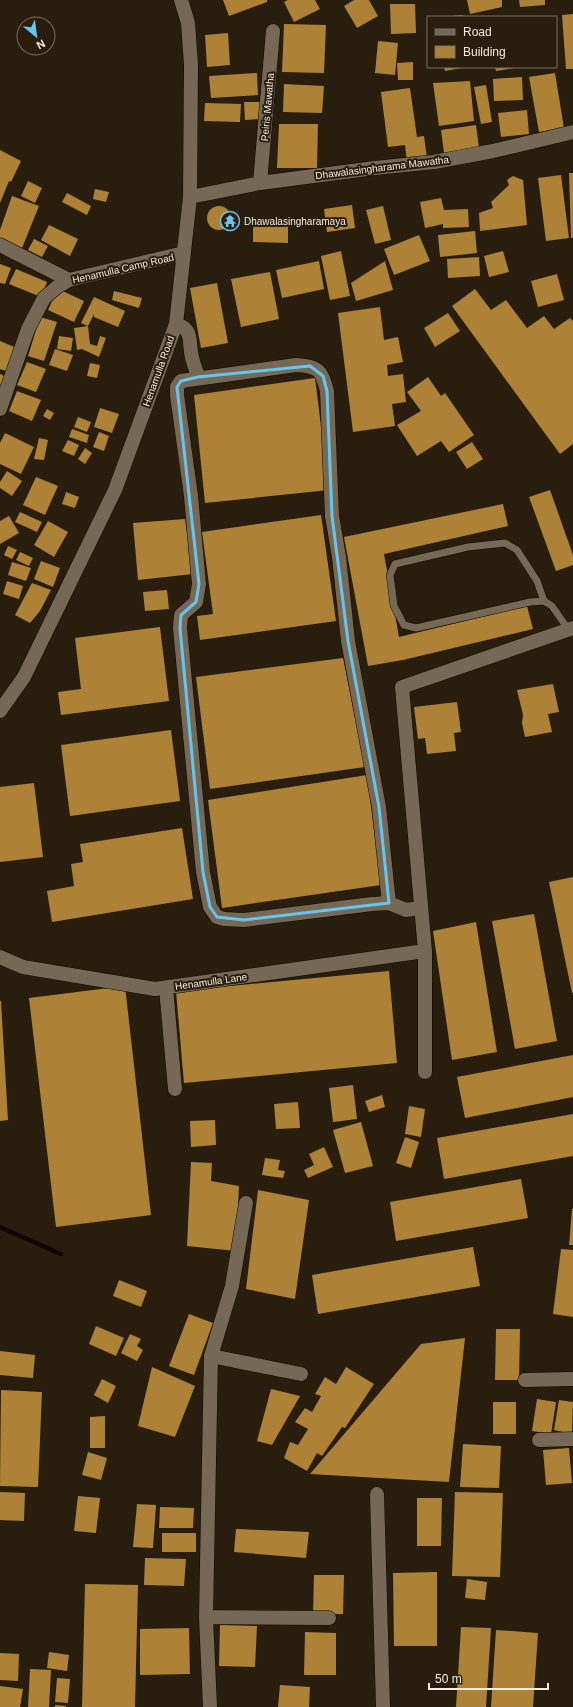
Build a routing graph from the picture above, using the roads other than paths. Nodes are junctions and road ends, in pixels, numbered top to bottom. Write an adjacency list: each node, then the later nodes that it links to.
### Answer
1 (181, 0): 5 (street, Henamulla Road)
2 (273, 32): 4 (street, Peiris Mawatha)
3 (573, 132): 4 (street, Dhawalasingharama Mawatha)
4 (260, 183): 5 (street, Dhawalasingharama Mawatha)
5 (190, 197): 7 (street, Henamulla Road)
6 (0, 245): 8 (street)
7 (184, 253): 8 (street, Henamulla Camp Road); 9 (street, Henamulla Road)
8 (69, 280): 11 (street, Henamulla Camp Road)
9 (176, 324): 10 (street); 14 (street, Henamulla Road)
10 (198, 377): 15 (street); 15 (street)
11 (0, 409)
12 (544, 601): 12 (lane); 13 (lane)
13 (571, 628): 16 (street)
14 (0, 711)
15 (389, 903): 16 (street)
16 (421, 908): 17 (street)
17 (425, 951): 19 (street, Henamulla Lane); 20 (street)
18 (0, 957): 19 (street, Henamulla Lane)
19 (166, 988): 21 (street)
20 (426, 1072)
21 (175, 1089)
22 (246, 1203): 23 (street)
23 (211, 1356): 24 (street); 30 (street)
24 (301, 1374)
25 (573, 1379): 26 (street)
26 (525, 1380)
27 (573, 1439): 28 (street)
28 (539, 1440)
29 (377, 1494): 33 (street)
30 (206, 1618): 31 (street); 32 (street)
31 (329, 1618)
32 (210, 1707)
33 (382, 1707)

